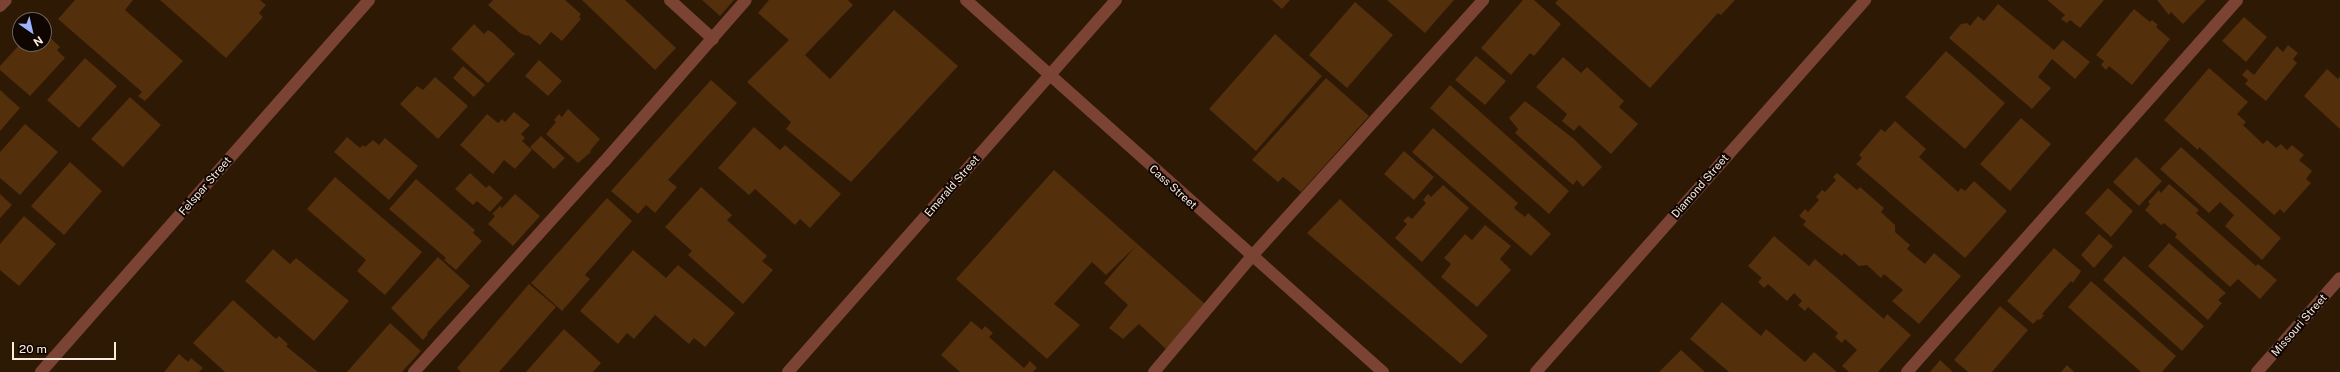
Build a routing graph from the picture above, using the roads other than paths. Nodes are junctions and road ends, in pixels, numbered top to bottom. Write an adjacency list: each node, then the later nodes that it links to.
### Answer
1 (6, 0): 10 (street)
2 (369, 0): 15 (street, Felspar Street)
3 (670, 0): 11 (street)
4 (746, 0): 11 (street)
5 (966, 0): 12 (street, Cass Street)
6 (1116, 0): 12 (street, Emerald Street)
7 (1483, 0): 13 (street)
8 (1865, 0): 20 (street, Diamond Street)
9 (2237, 0): 21 (street)
10 (0, 6)
11 (713, 40): 16 (street)
12 (1050, 76): 13 (street, Cass Street); 17 (street, Emerald Street)
13 (1252, 256): 18 (street); 19 (street, Cass Street)
14 (2340, 278): 22 (street, Missouri Street)
15 (41, 372)
16 (414, 372)
17 (788, 372)
18 (1154, 372)
19 (1382, 372)
20 (1536, 372)
21 (1907, 372)
22 (2257, 372)

